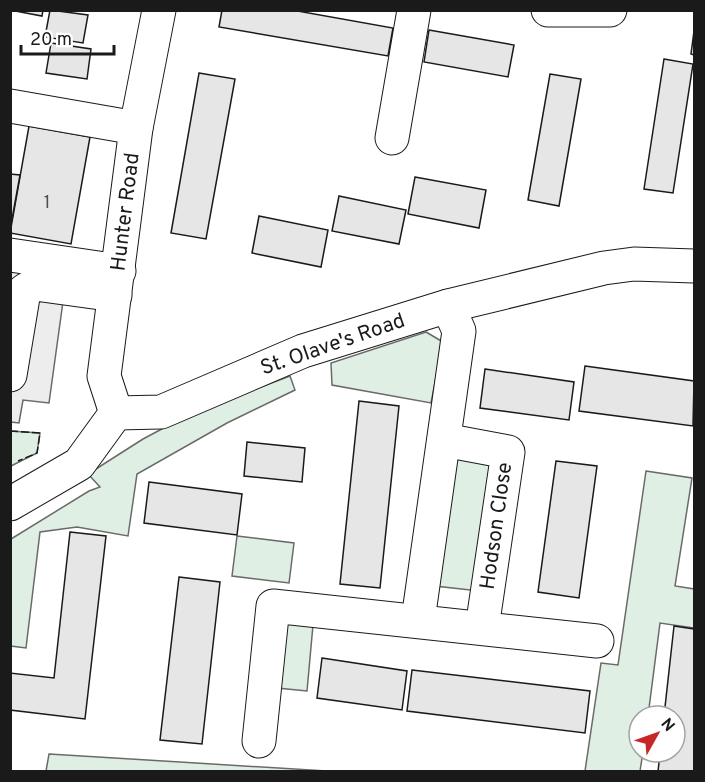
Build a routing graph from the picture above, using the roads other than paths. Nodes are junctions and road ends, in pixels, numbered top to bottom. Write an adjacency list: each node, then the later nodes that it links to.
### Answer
1 (159, 10): 6 (street, Hunter Road)
2 (414, 10): 7 (street)
3 (548, 10): 4 (street)
4 (610, 10)
5 (10, 106): 6 (street)
6 (136, 128): 10 (street, Hunter Road)
7 (392, 138)
8 (10, 255): 10 (street)
9 (694, 266): 11 (street, St. Olave's Road)
10 (117, 283): 12 (street); 13 (street, Hunter Road)
11 (448, 306): 13 (street, St. Olave's Road); 14 (street)
12 (10, 375)
13 (116, 413): 15 (street)
14 (444, 440): 16 (street); 17 (street, Hodson Close)
15 (10, 504)
16 (418, 620): 17 (street); 19 (street)
17 (483, 628): 18 (street)
18 (597, 641)
19 (259, 741)

